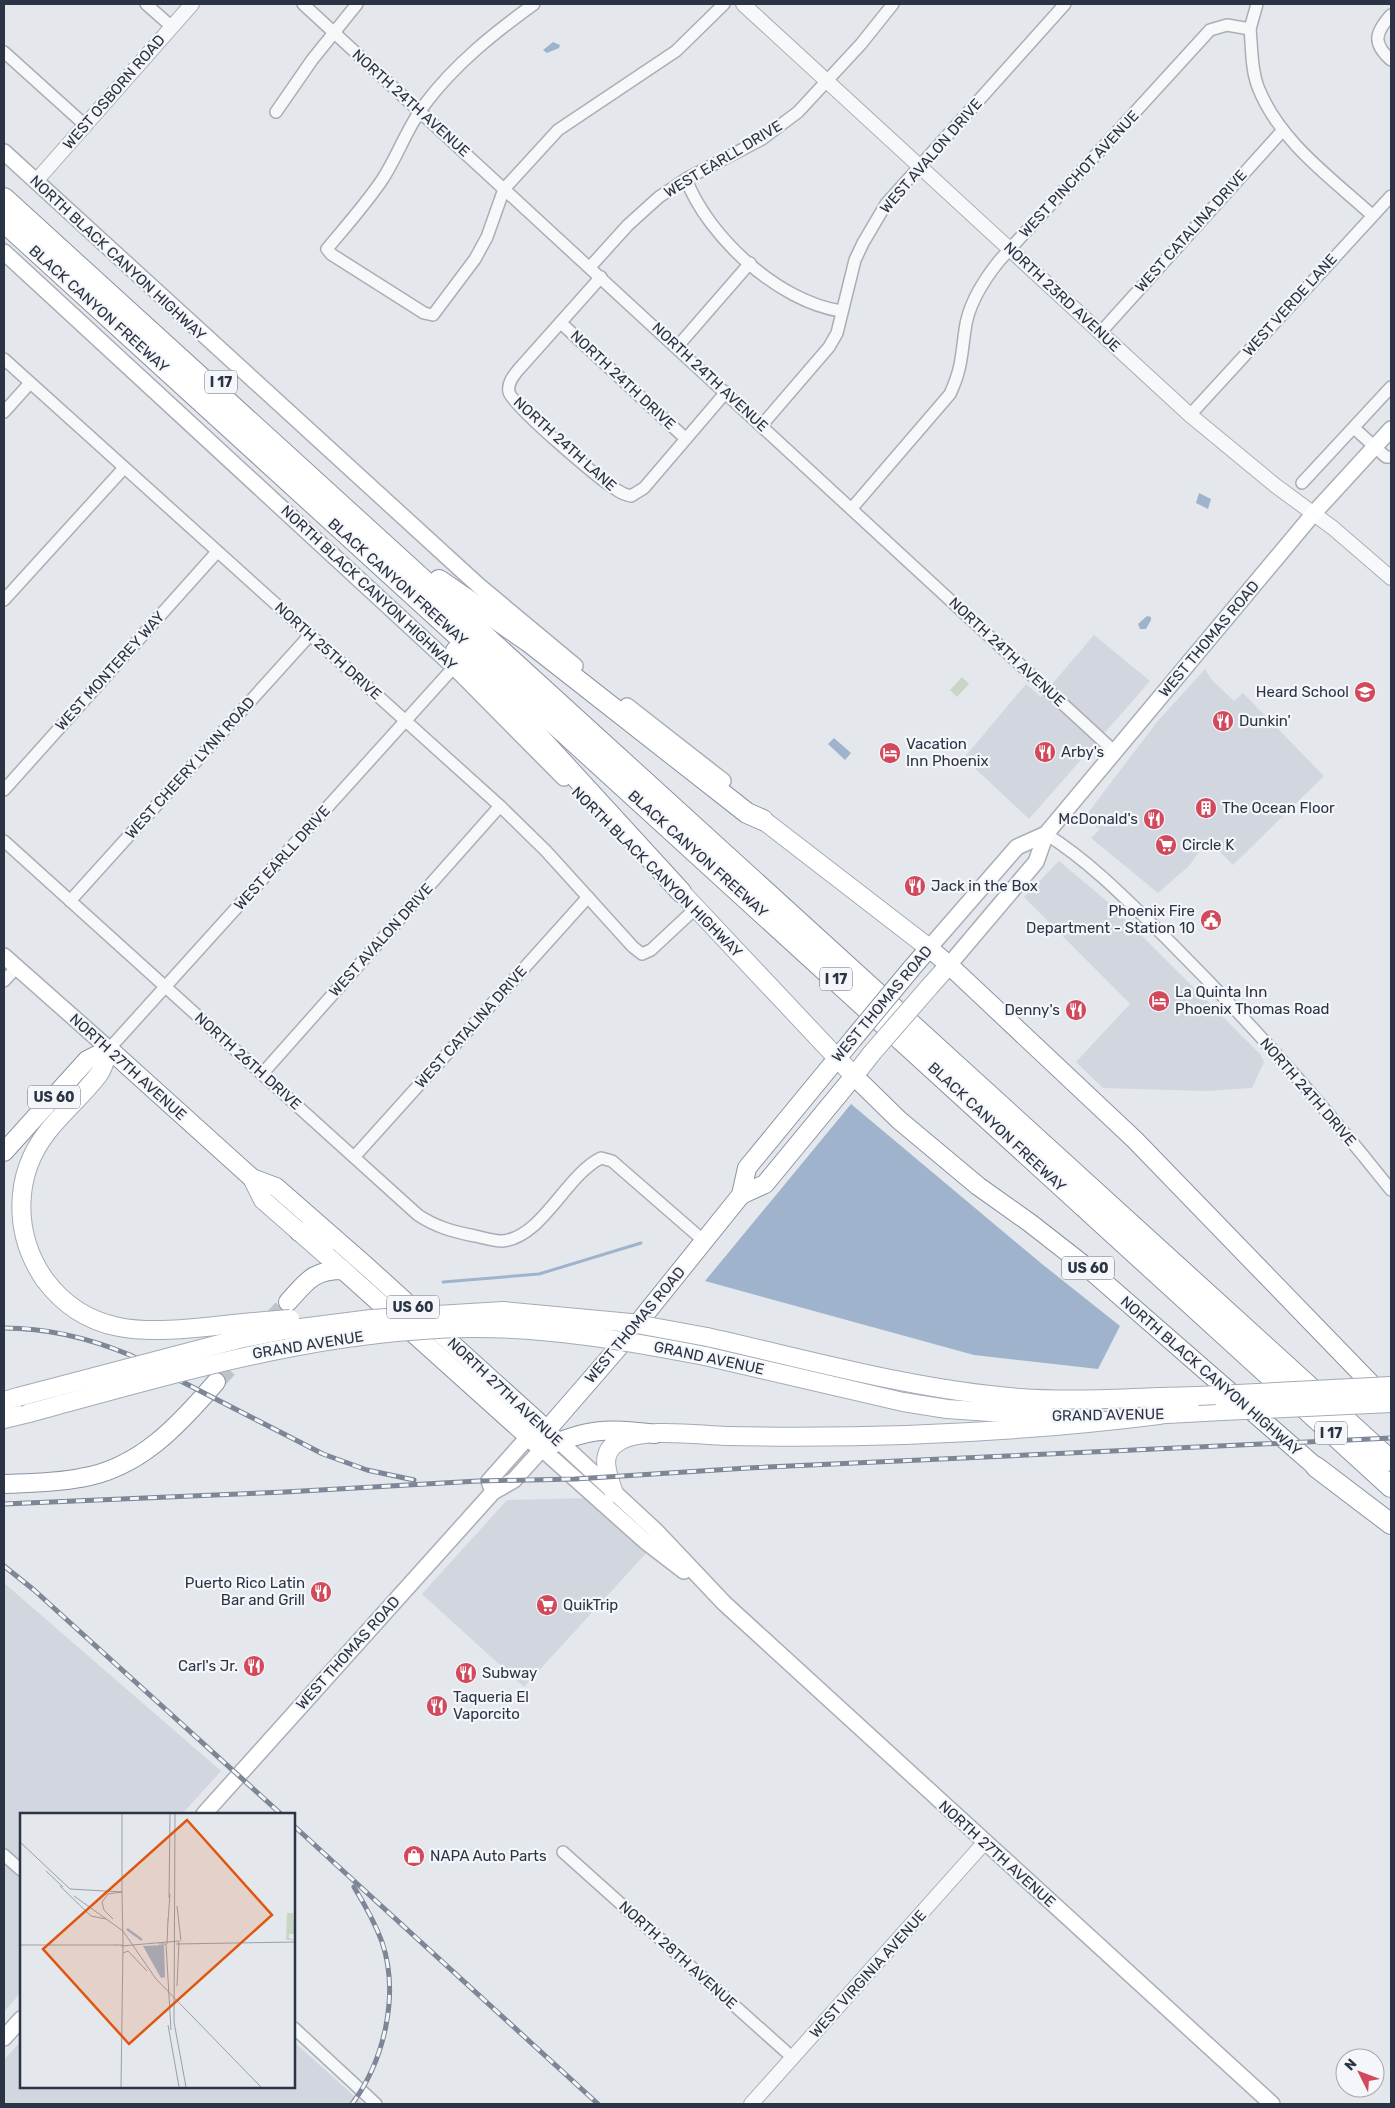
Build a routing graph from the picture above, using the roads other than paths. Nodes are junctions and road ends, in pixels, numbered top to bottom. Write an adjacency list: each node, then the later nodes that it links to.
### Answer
1 (146, 4): 12 (street)
2 (192, 4): 12 (street, WEST OSBORN ROAD)
3 (303, 4): 14 (street, NORTH 24TH AVENUE)
4 (357, 4): 14 (street)
5 (534, 4): 18 (street)
6 (724, 4): 27 (street)
7 (743, 4): 17 (street, NORTH 23RD AVENUE)
8 (892, 4): 17 (street, WEST EARLL DRIVE)
9 (1065, 4): 23 (street, WEST AVALON DRIVE)
10 (1257, 4): 13 (street)
11 (1391, 15): 16 (street)
12 (172, 27): 20 (street, WEST OSBORN ROAD)
13 (1250, 29): 21 (street); 32 (street, WEST PINCHOT AVENUE)
14 (334, 32): 18 (street, NORTH 24TH AVENUE); 19 (street)
15 (4, 52): 20 (street)
16 (1391, 60)
17 (827, 82): 23 (street, NORTH 23RD AVENUE); 24 (street, WEST EARLL DRIVE)
18 (420, 111): 27 (street, NORTH 24TH AVENUE); 27 (street)
19 (276, 112)
20 (85, 125): 25 (street, WEST OSBORN ROAD)
21 (1283, 130): 30 (street); 39 (street, WEST CATALINA DRIVE)
22 (4, 152): 25 (main road, NORTH BLACK CANYON HIGHWAY)
23 (919, 166): 32 (street, NORTH 23RD AVENUE); 37 (street, WEST AVALON DRIVE)
24 (686, 179): 34 (street); 35 (street, WEST EARLL DRIVE)
25 (36, 181): 68 (main road, NORTH BLACK CANYON HIGHWAY)
26 (4, 184): 59 (highway, BLACK CANYON FREEWAY / I 17)
27 (504, 189): 35 (street, NORTH 24TH AVENUE)
28 (1391, 196): 30 (street, WEST VERDE LANE)
29 (4, 198): 107 (highway)
30 (1372, 215): 46 (street, WEST VERDE LANE)
31 (4, 222): 60 (highway, BLACK CANYON FREEWAY / I 17)
32 (1010, 250): 39 (street, NORTH 23RD AVENUE); 55 (street, WEST PINCHOT AVENUE)
33 (4, 252): 63 (main road, NORTH BLACK CANYON HIGHWAY)
34 (750, 263): 37 (street); 40 (street)
35 (590, 267): 36 (street, NORTH 24TH AVENUE)
36 (601, 277): 38 (street); 40 (street, NORTH 24TH AVENUE)
37 (841, 311): 47 (street, WEST AVALON DRIVE)
38 (561, 322): 50 (street, NORTH 24TH DRIVE); 50 (street, NORTH 24TH LANE)
39 (1100, 333): 46 (street, NORTH 23RD AVENUE)
40 (677, 347): 44 (street, NORTH 24TH AVENUE)
41 (4, 358): 42 (street, NORTH 25TH DRIVE)
42 (30, 383): 45 (street); 53 (street, NORTH 25TH DRIVE)
43 (1391, 387): 48 (street)
44 (726, 392): 47 (street, NORTH 24TH AVENUE); 50 (street)
45 (4, 412)
46 (1190, 415): 56 (street, NORTH 23RD AVENUE)
47 (762, 425): 55 (street, NORTH 24TH AVENUE)
48 (1354, 428): 51 (street); 54 (street)
49 (1391, 429): 51 (main road, WEST THOMAS ROAD)
50 (685, 438)
51 (1374, 447): 52 (street); 56 (main road, WEST THOMAS ROAD)
52 (1391, 457)
53 (124, 468): 57 (street, NORTH 25TH DRIVE); 61 (street)
54 (1302, 483)
55 (852, 508): 65 (street, NORTH 24TH AVENUE)
56 (1314, 514): 58 (street, NORTH 23RD AVENUE); 65 (main road, WEST THOMAS ROAD)
57 (217, 552): 62 (street, NORTH 25TH DRIVE); 66 (street, WEST MONTEREY WAY)
58 (1391, 578)
59 (439, 580): 68 (highway); 105 (highway, BLACK CANYON FREEWAY / I 17)
60 (399, 583): 71 (highway); 110 (highway, BLACK CANYON FREEWAY / I 17)
61 (4, 600)
62 (310, 635): 64 (street, NORTH 25TH DRIVE); 73 (street, WEST CHEERY LYNN ROAD)
63 (454, 667): 64 (street, WEST EARLL DRIVE); 71 (main road, NORTH BLACK CANYON HIGHWAY)
64 (406, 722): 67 (street, NORTH 25TH DRIVE); 80 (street, WEST EARLL DRIVE)
65 (1115, 752): 69 (main road, WEST THOMAS ROAD)
66 (4, 790)
67 (500, 806): 72 (street, NORTH 25TH DRIVE); 83 (street, WEST AVALON DRIVE)
68 (763, 820): 75 (main road, NORTH BLACK CANYON HIGHWAY)
69 (1046, 834): 75 (main road, WEST THOMAS ROAD); 77 (main road, WEST THOMAS ROAD); 88 (street, NORTH 24TH DRIVE)
70 (4, 841): 73 (street, NORTH 26TH DRIVE)
71 (681, 892): 74 (main road, NORTH BLACK CANYON HIGHWAY)
72 (588, 897): 74 (street, NORTH 25TH DRIVE); 86 (street, WEST CATALINA DRIVE)
73 (70, 901): 80 (street, NORTH 26TH DRIVE)
74 (696, 908): 82 (main road, NORTH BLACK CANYON HIGHWAY)
75 (929, 948): 77 (main road, NORTH BLACK CANYON HIGHWAY); 82 (main road, WEST THOMAS ROAD, bridge)
76 (4, 956): 78 (main road, NORTH 27TH AVENUE)
77 (949, 965): 84 (main road, WEST THOMAS ROAD, bridge); 99 (main road, NORTH BLACK CANYON HIGHWAY)
78 (17, 967): 79 (street); 81 (main road, NORTH 27TH AVENUE)
79 (4, 981)
80 (166, 986): 81 (street, WEST EARLL DRIVE); 83 (street, NORTH 26TH DRIVE)
81 (109, 1049): 85 (main road, US 60); 87 (main road, NORTH 27TH AVENUE / US 60); 95 (main road, bridge)
82 (836, 1058): 84 (main road, NORTH BLACK CANYON HIGHWAY); 89 (main road, WEST THOMAS ROAD)
83 (262, 1074): 86 (street, NORTH 26TH DRIVE)
84 (854, 1076): 89 (main road, WEST THOMAS ROAD); 108 (main road, NORTH BLACK CANYON HIGHWAY / US 60)
85 (4, 1152)
86 (355, 1156): 91 (street, NORTH 26TH DRIVE)
87 (252, 1178): 90 (main road, NORTH 27TH AVENUE); 92 (main road, NORTH 27TH AVENUE / US 60)
88 (1391, 1190)
89 (741, 1194): 91 (main road, WEST THOMAS ROAD)
90 (300, 1232): 92 (main road); 93 (main road, NORTH 27TH AVENUE)
91 (704, 1241): 103 (main road, WEST THOMAS ROAD)
92 (364, 1264): 103 (main road, NORTH 27TH AVENUE / US 60)
93 (343, 1270): 94 (main road); 104 (main road, NORTH 27TH AVENUE / US 60)
94 (288, 1302)
95 (488, 1311): 97 (main road, GRAND AVENUE, bridge); 98 (main road, GRAND AVENUE, bridge)
96 (216, 1382): 109 (main road)
97 (1391, 1386)
98 (11, 1399)
99 (1391, 1404): 100 (main road, GRAND AVENUE, bridge)
100 (1159, 1415): 101 (main road, GRAND AVENUE, bridge); 102 (main road)
101 (4, 1419)
102 (655, 1434): 103 (main road); 112 (main road)
103 (553, 1436): 104 (main road, WEST THOMAS ROAD); 106 (main road, WEST THOMAS ROAD); 112 (main road, NORTH 27TH AVENUE)
104 (528, 1437): 106 (main road, NORTH 27TH AVENUE / US 60); 111 (main road, WEST THOMAS ROAD)
105 (1391, 1444)
106 (542, 1449): 111 (main road, WEST THOMAS ROAD); 115 (main road, NORTH 27TH AVENUE)
107 (1391, 1461)
108 (1316, 1467): 113 (highway); 114 (main road, NORTH BLACK CANYON HIGHWAY)
109 (4, 1484)
110 (1391, 1487)
111 (493, 1492): 116 (main road, WEST THOMAS ROAD)
112 (614, 1493): 115 (main road, NORTH 27TH AVENUE)
113 (1391, 1524)
114 (1391, 1536)
115 (724, 1603): 117 (main road, NORTH 27TH AVENUE)
116 (205, 1813)
117 (984, 1843): 124 (street, WEST VIRGINIA AVENUE); 127 (main road, NORTH 27TH AVENUE)
118 (562, 1852): 124 (street, NORTH 28TH AVENUE)
119 (4, 1855): 120 (street)
120 (20, 1869)
121 (20, 2020): 123 (main road)
122 (295, 2029): 125 (street)
123 (4, 2038)
124 (793, 2058): 126 (street, WEST VIRGINIA AVENUE)
125 (376, 2104)
126 (751, 2104)
127 (1272, 2104)

